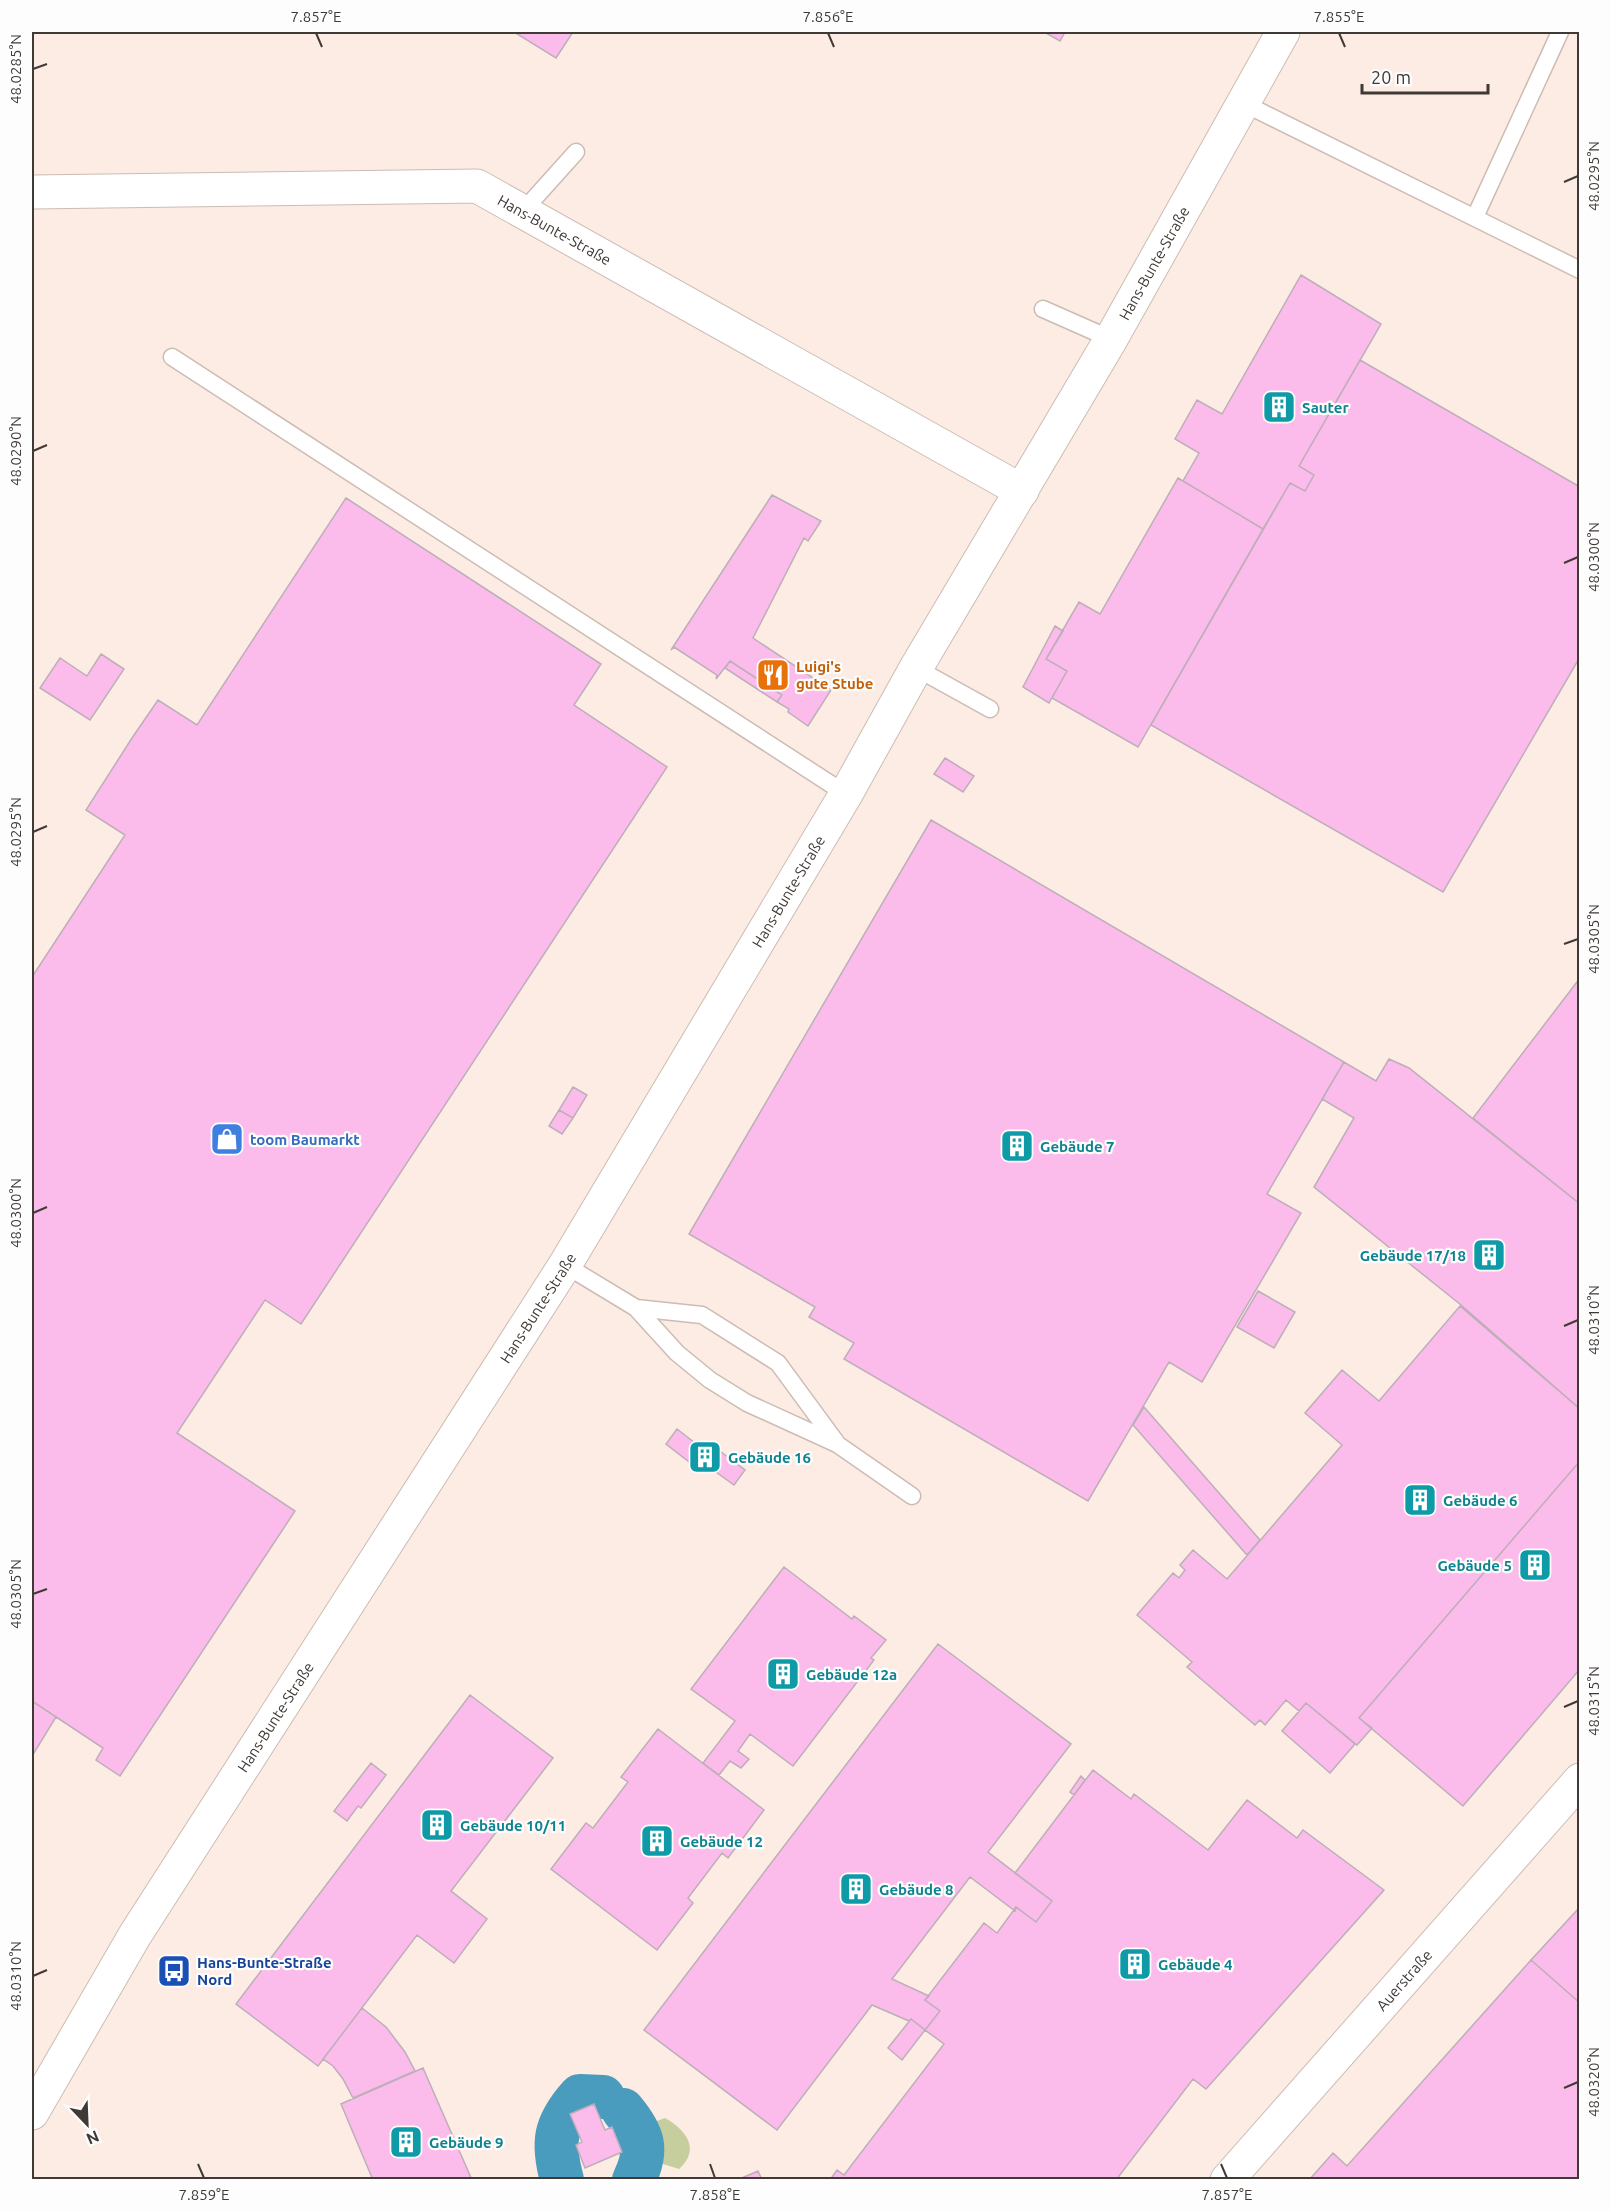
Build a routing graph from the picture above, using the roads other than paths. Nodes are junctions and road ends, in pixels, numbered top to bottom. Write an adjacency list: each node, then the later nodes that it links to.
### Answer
1 (1283, 32): 3 (street, Hans-Bunte-Straße)
2 (1560, 32): 7 (lane)
3 (1243, 103): 7 (lane); 10 (street, Hans-Bunte-Straße)
4 (576, 152): 6 (lane)
5 (32, 192): 6 (street, Hans-Bunte-Straße)
6 (523, 211): 12 (street, Hans-Bunte-Straße)
7 (1475, 217): 8 (lane)
8 (1580, 270)
9 (1043, 309): 10 (lane)
10 (1111, 339): 12 (street, Hans-Bunte-Straße)
11 (172, 357): 15 (lane)
12 (1022, 491): 13 (street, Hans-Bunte-Straße)
13 (916, 668): 14 (lane); 15 (street, Hans-Bunte-Straße)
14 (990, 709)
15 (846, 794): 16 (street, Hans-Bunte-Straße)
16 (565, 1265): 17 (lane); 21 (street, Hans-Bunte-Straße)
17 (636, 1308): 18 (lane); 18 (lane)
18 (837, 1444): 19 (lane)
19 (912, 1496)
20 (1580, 1780): 22 (street, Auerstraße)
21 (32, 2113)
22 (1227, 2180)

